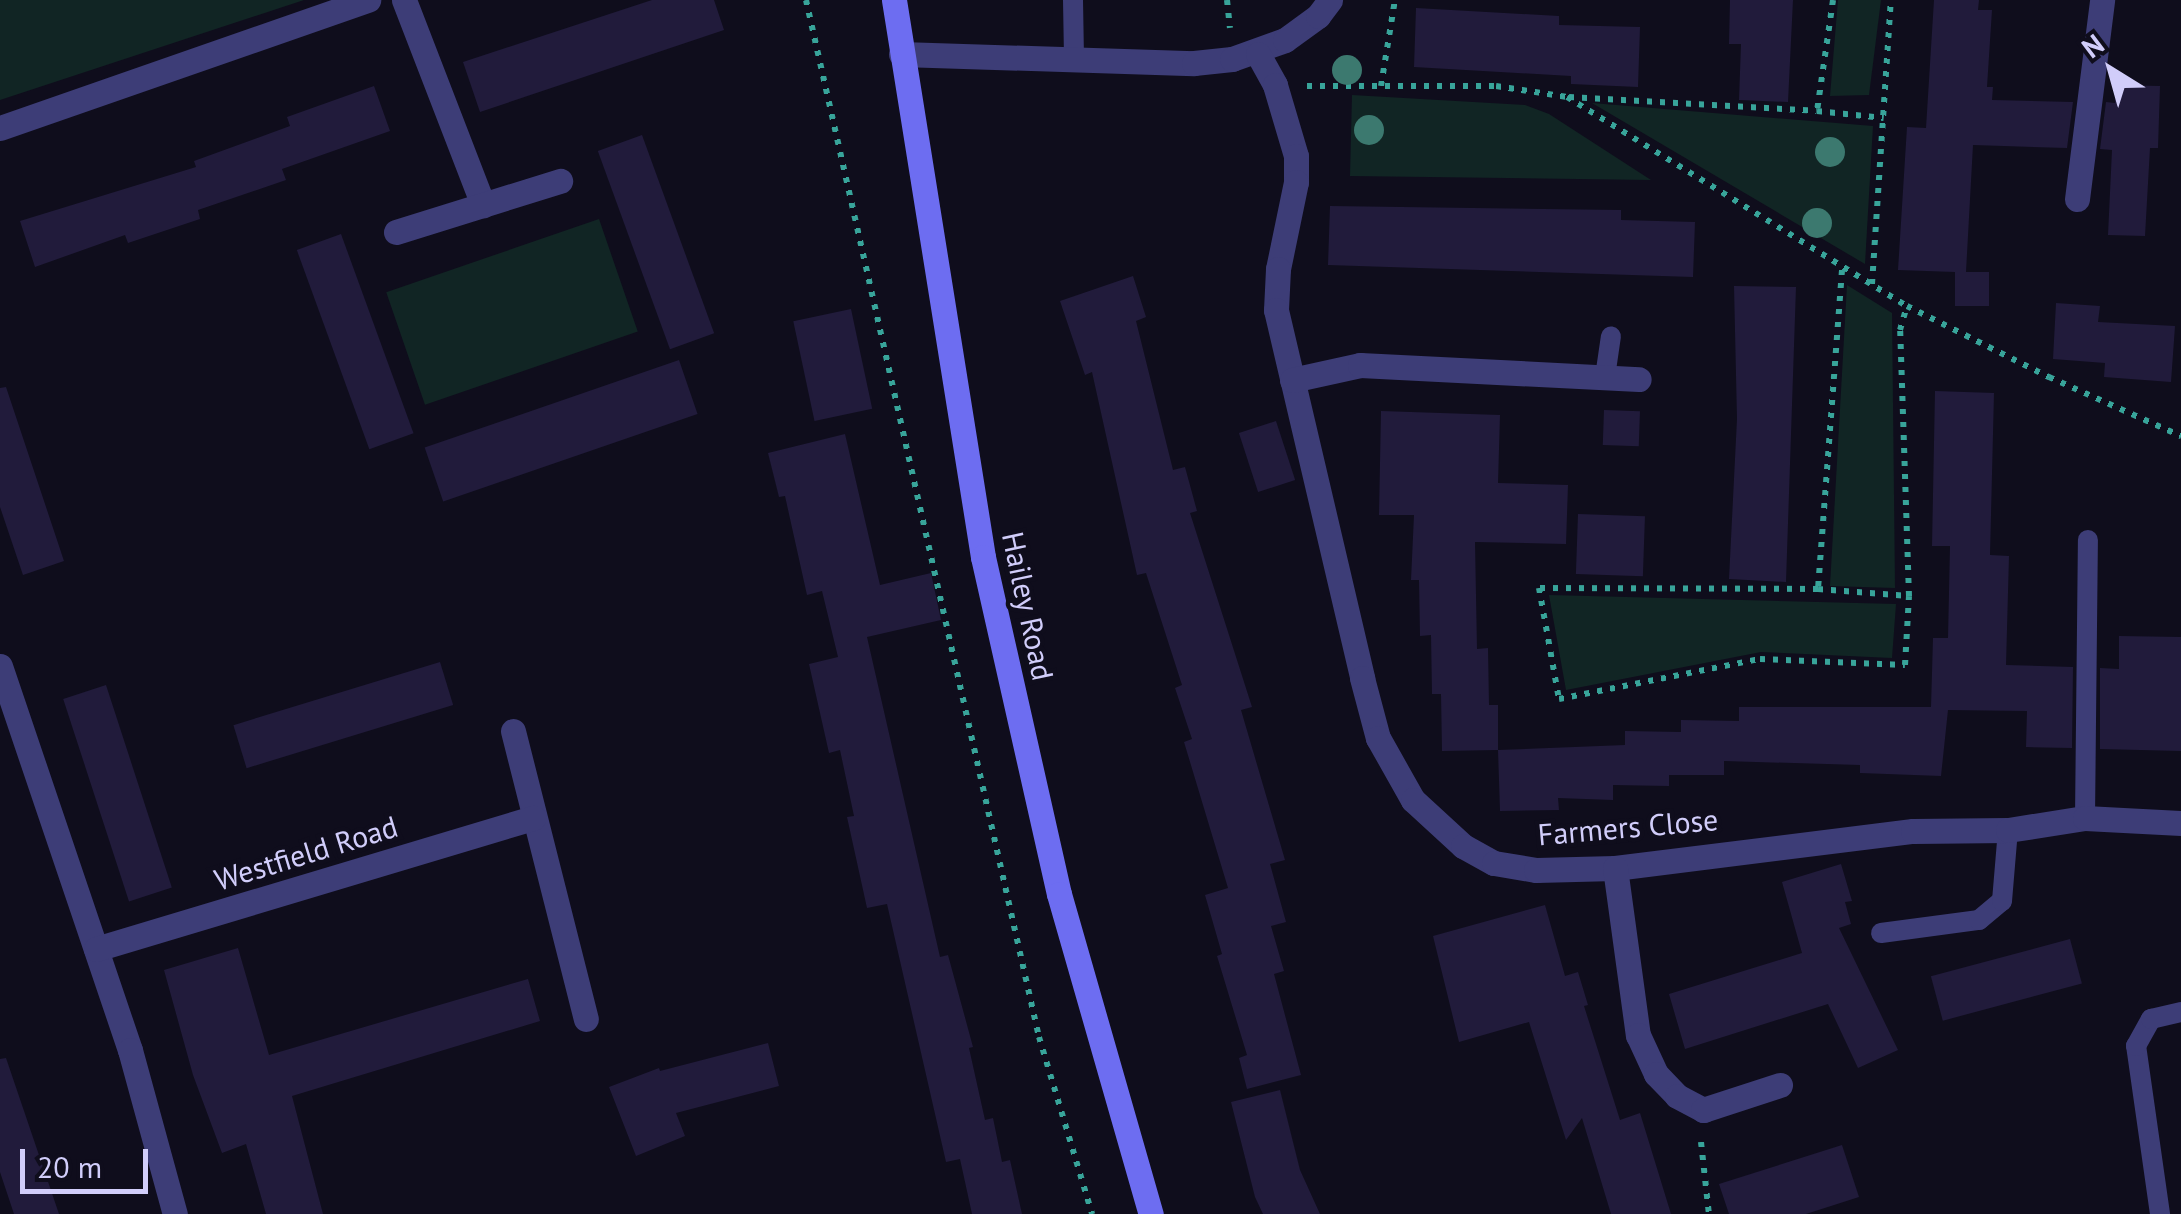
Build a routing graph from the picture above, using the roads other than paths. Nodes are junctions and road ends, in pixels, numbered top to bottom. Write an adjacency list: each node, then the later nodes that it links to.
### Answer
1 (368, 0): 10 (street)
2 (404, 0): 13 (street)
3 (894, 0): 7 (main road, Hailey Road)
4 (1072, 0): 9 (lane)
5 (1330, 0): 8 (street)
6 (2102, 0): 12 (street)
7 (901, 54): 9 (street); 33 (main road, Hailey Road)
8 (1258, 54): 9 (street); 18 (street, Farmers Close)
9 (1074, 60)
10 (0, 128)
11 (560, 181): 13 (street)
12 (2078, 199)
13 (483, 205): 14 (street)
14 (396, 232)
15 (1611, 336): 16 (lane)
16 (1605, 377): 17 (street); 18 (street)
17 (1639, 379)
18 (1292, 380): 26 (street, Farmers Close)
19 (2088, 540): 23 (lane)
20 (0, 666): 28 (street)
21 (514, 731): 22 (street)
22 (534, 818): 28 (street, Westfield Road); 30 (street)
23 (2085, 818): 24 (street, Farmers Close); 25 (street, Farmers Close)
24 (2181, 823)
25 (2008, 830): 26 (street, Farmers Close); 27 (lane)
26 (1616, 868): 31 (street)
27 (1882, 933)
28 (96, 950): 32 (street)
29 (2181, 1012): 34 (lane)
30 (586, 1019)
31 (1780, 1084)
32 (175, 1214)
33 (1151, 1214)
34 (2160, 1214)

